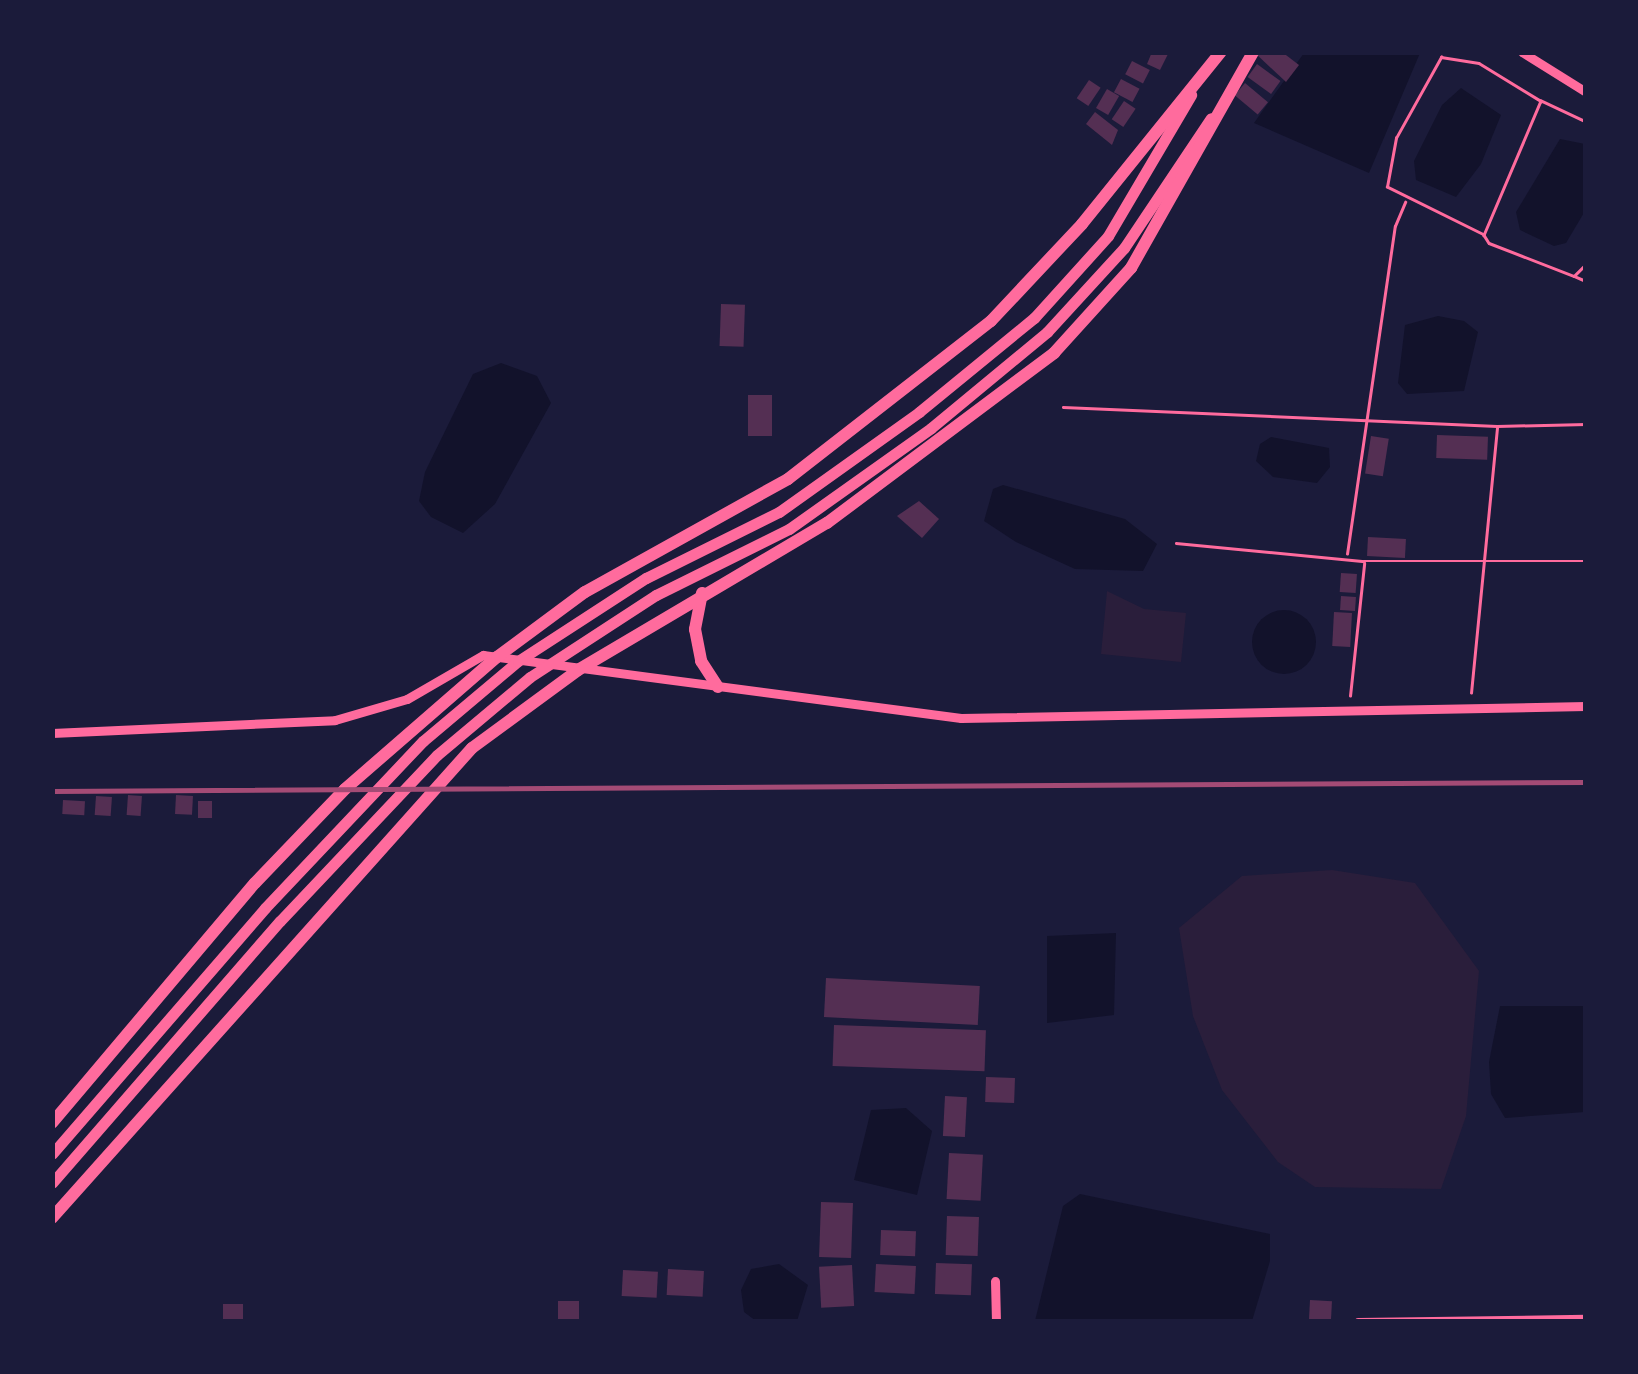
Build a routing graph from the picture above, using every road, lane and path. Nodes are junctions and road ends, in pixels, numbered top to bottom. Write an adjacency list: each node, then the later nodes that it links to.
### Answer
1 (1222, 52): 4 (main road)
2 (1253, 52): 7 (main road)
3 (1522, 52): 5 (street)
4 (1197, 82): 24 (main road); 32 (street)
5 (1586, 92)
6 (1541, 101): 8 (path); 9 (path); 10 (path)
7 (1222, 103): 23 (main road); 33 (street)
8 (1586, 122)
9 (1405, 201): 10 (path); 15 (path)
10 (1484, 235): 12 (path)
11 (1586, 264): 12 (path)
12 (1574, 276): 13 (path)
13 (1586, 281)
14 (1062, 407): 15 (path)
15 (1365, 421): 17 (path); 19 (path)
16 (1586, 424): 17 (path)
17 (1498, 426): 22 (path)
18 (1176, 543): 19 (path)
19 (1347, 556): 21 (path)
20 (1586, 560): 22 (path)
21 (1364, 562): 22 (path); 29 (path)
22 (1483, 564): 27 (path)
23 (703, 591): 25 (main road); 26 (main road)
24 (497, 658): 25 (street); 30 (street); 31 (main road)
25 (578, 670): 26 (street); 34 (main road)
26 (718, 686): 29 (street)
27 (1471, 706): 28 (street); 29 (street)
28 (1586, 706)
29 (1349, 707)
30 (52, 733)
31 (52, 1123)
32 (52, 1154)
33 (52, 1184)
34 (52, 1218)
35 (995, 1281): 37 (street)
36 (1586, 1319): 38 (street)
37 (996, 1322)
38 (1358, 1322)

